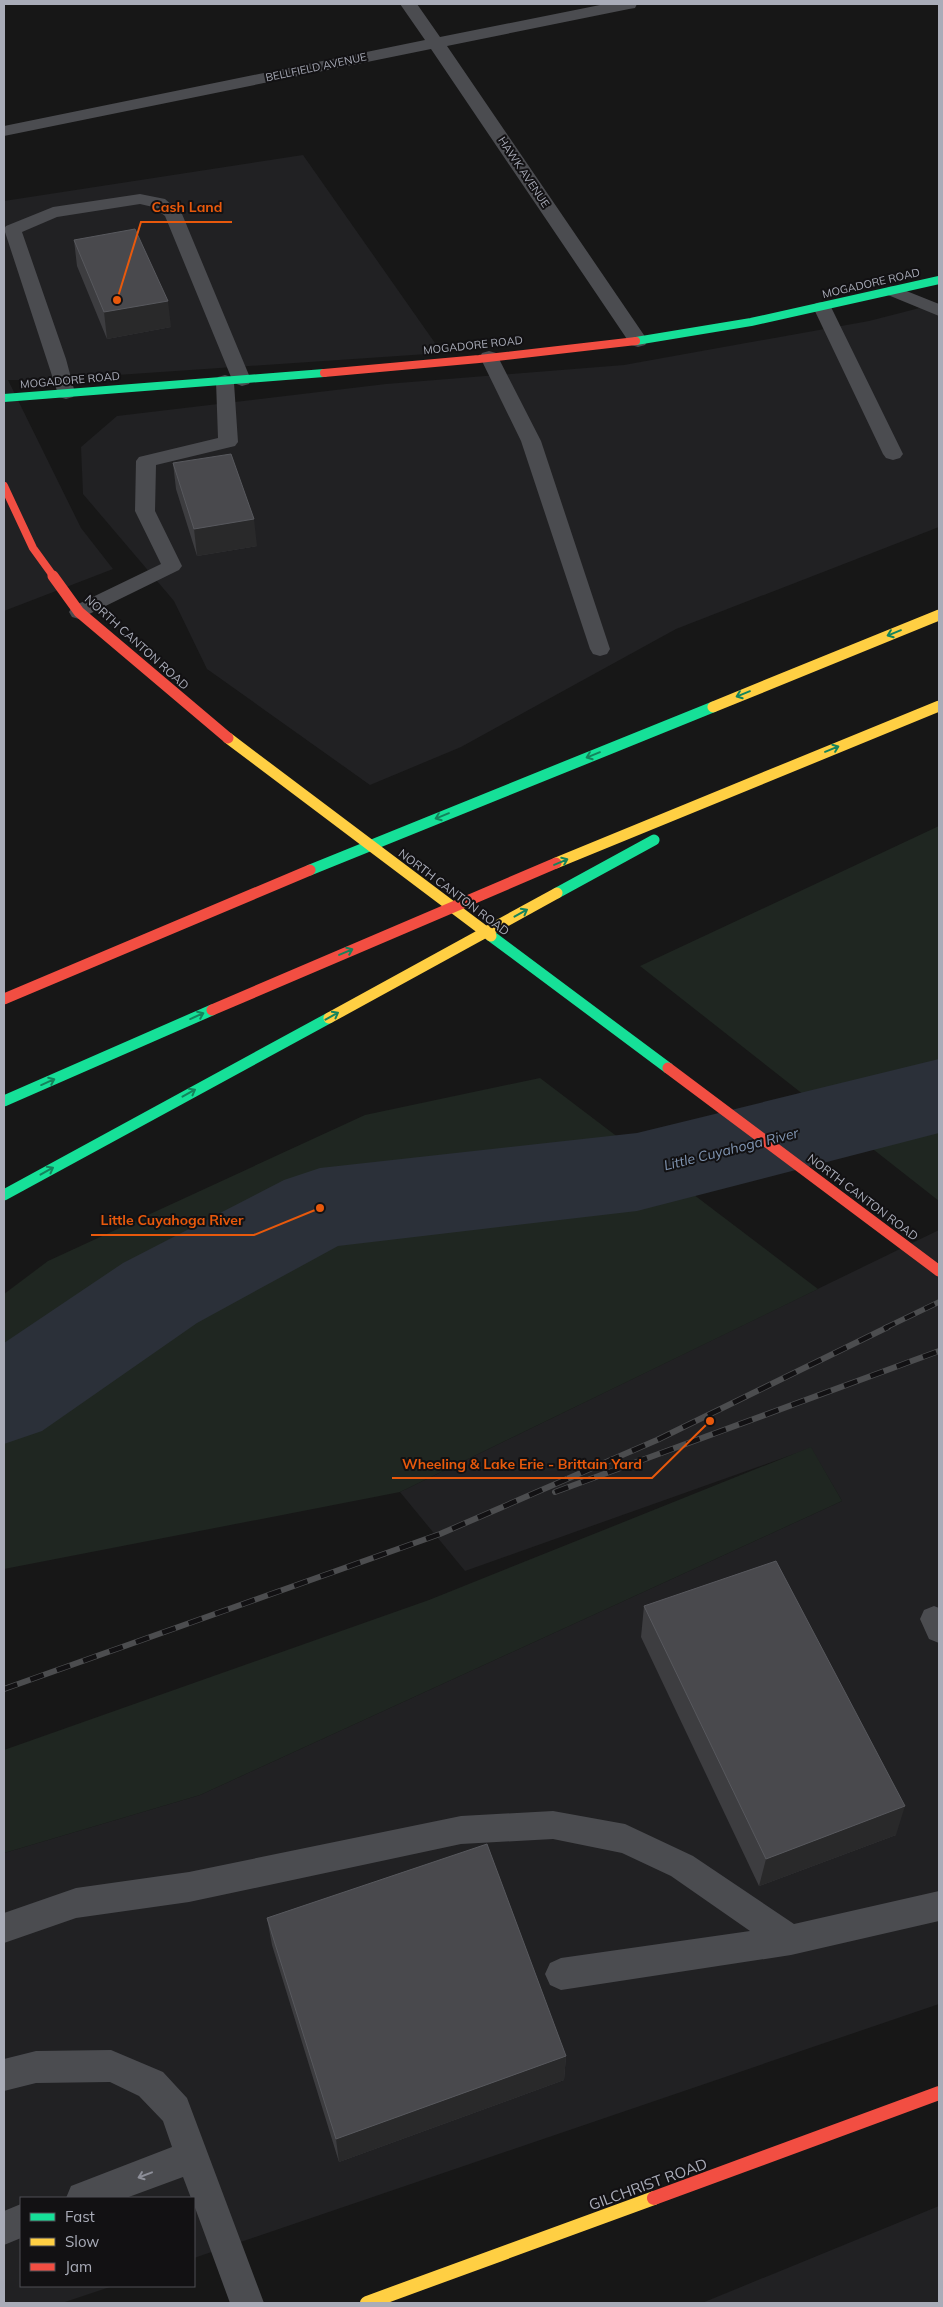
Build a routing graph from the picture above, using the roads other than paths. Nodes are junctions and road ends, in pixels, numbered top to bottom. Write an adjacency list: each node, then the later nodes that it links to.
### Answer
1 (410, 4): 3 (street, HAWK AVENUE)
2 (629, 4): 3 (street, BELLFIELD AVENUE)
3 (436, 42): 4 (street, BELLFIELD AVENUE); 10 (street, HAWK AVENUE)
4 (4, 131)
5 (8, 230): 12 (lane); 13 (lane)
6 (939, 280): 7 (main road, MOGADORE ROAD)
7 (894, 291): 8 (main road, MOGADORE ROAD); 9 (lane)
8 (822, 307): 10 (main road, MOGADORE ROAD); 15 (lane)
9 (939, 311)
10 (638, 341): 11 (main road, MOGADORE ROAD)
11 (488, 357): 12 (main road, MOGADORE ROAD); 19 (lane)
12 (233, 380): 13 (main road, MOGADORE ROAD); 17 (lane)
13 (66, 393): 14 (main road, MOGADORE ROAD)
14 (4, 398)
15 (893, 454)
16 (4, 486): 17 (main road, NORTH CANTON ROAD)
17 (79, 612): 27 (main road, NORTH CANTON ROAD)
18 (939, 615): 24 (main road, one-way to 24)
19 (600, 649)
20 (939, 706): 21 (main road, one-way to 20)
21 (787, 767): 22 (main road); 25 (main road, one-way to 21)
22 (683, 824)
23 (665, 834): 26 (main road, one-way to 23)
24 (4, 999)
25 (4, 1101)
26 (4, 1195)
27 (939, 1271)
28 (939, 1906): 30 (lane)
29 (4, 1928): 30 (lane)
30 (791, 1940): 31 (lane)
31 (561, 1974)
32 (4, 2075): 34 (lane)
33 (939, 2093): 39 (main road, GILCHRIST ROAD)
34 (191, 2157): 35 (lane, one-way to 35); 38 (lane)
35 (86, 2197)
36 (20, 2222): 37 (lane)
37 (4, 2228)
38 (247, 2303)
39 (367, 2303)

